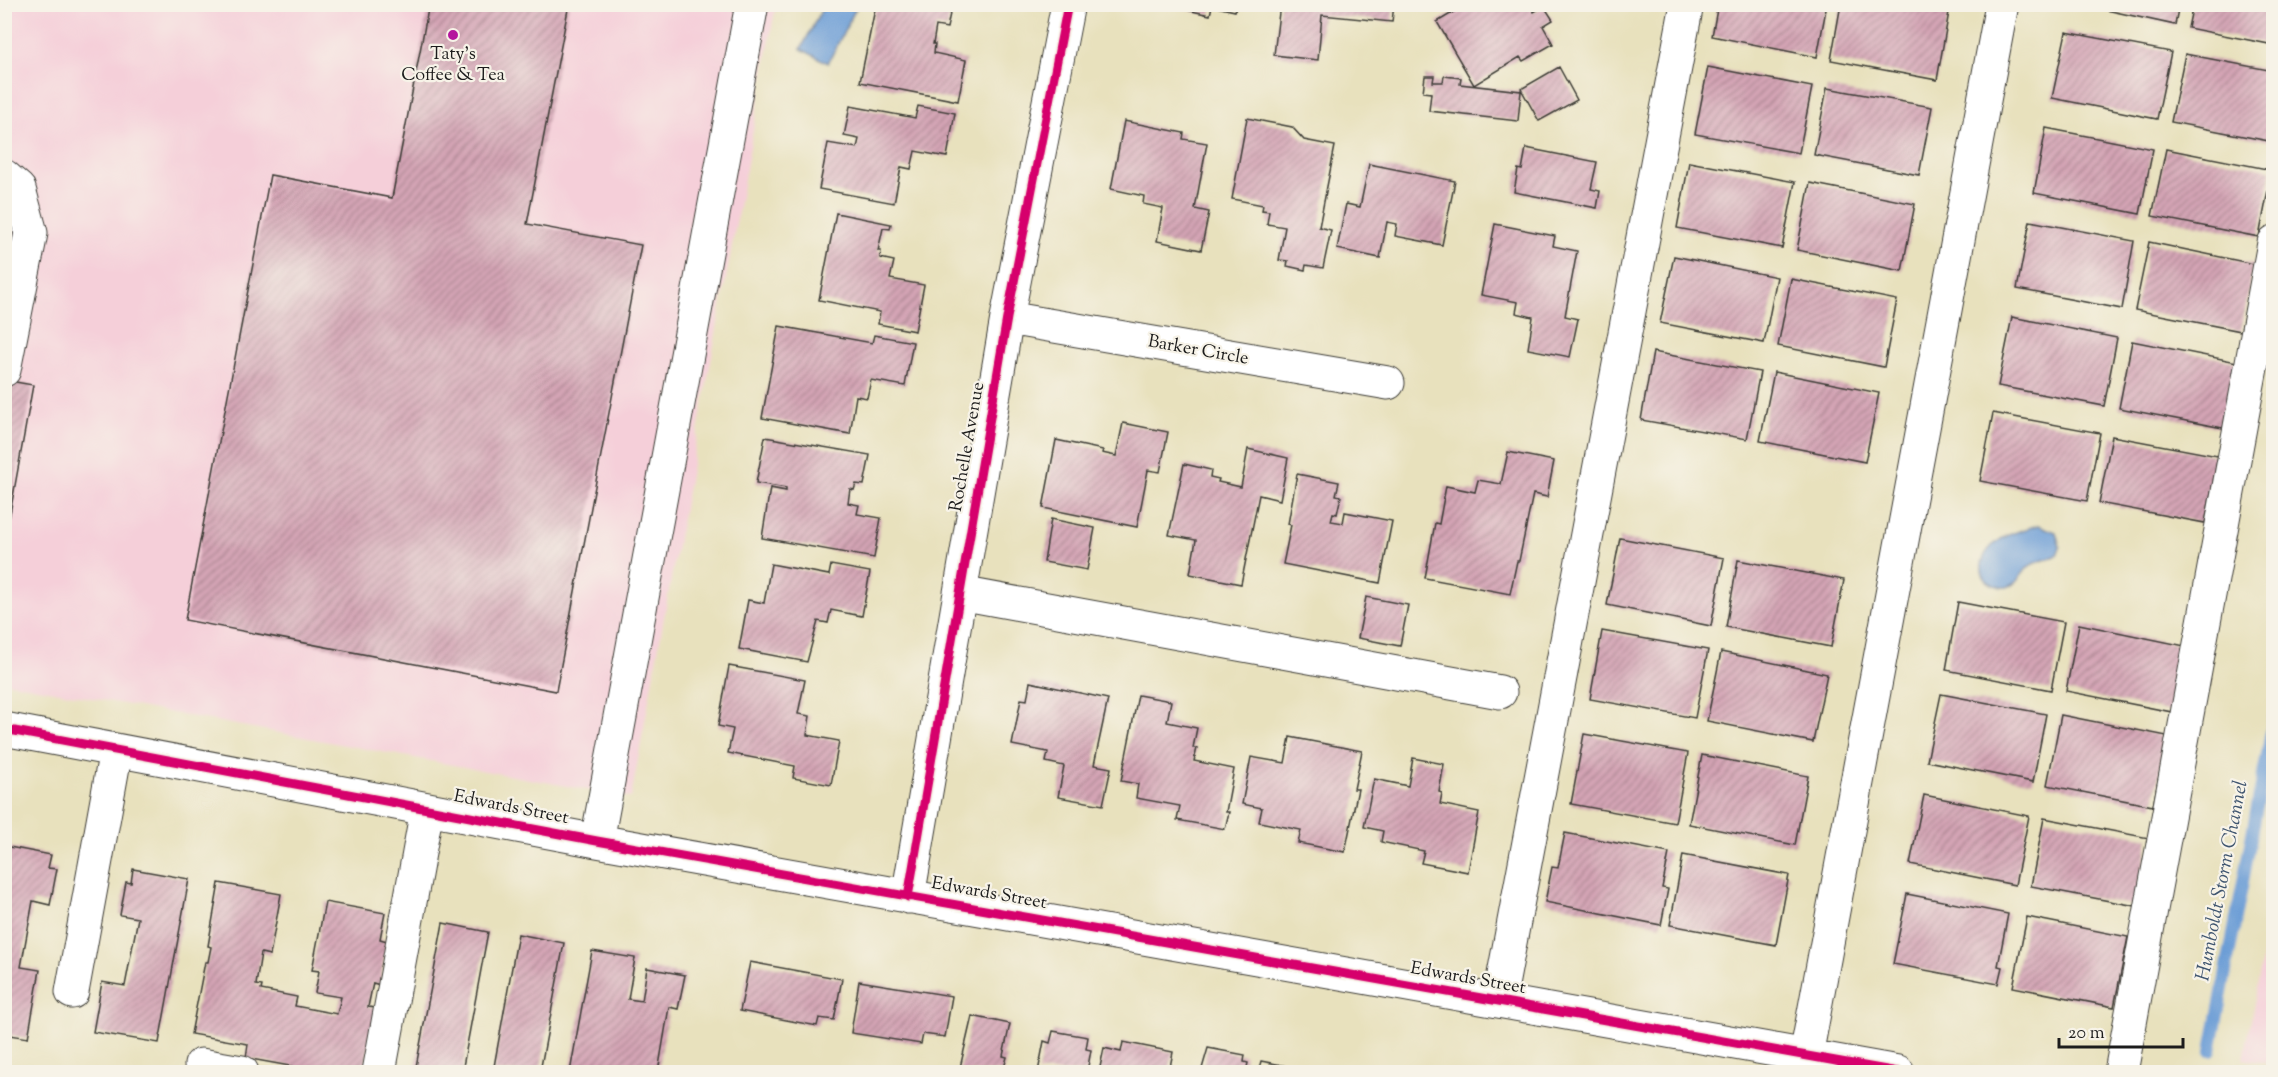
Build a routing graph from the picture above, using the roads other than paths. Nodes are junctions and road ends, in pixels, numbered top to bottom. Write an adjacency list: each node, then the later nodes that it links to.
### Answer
1 (752, 4): 15 (street)
2 (1068, 4): 7 (street, Rochelle Avenue)
3 (1687, 4): 18 (street)
4 (2002, 4): 19 (street)
5 (4, 176): 8 (street)
6 (2274, 243): 24 (street)
7 (1007, 318): 9 (street, Barker Circle); 10 (street, Rochelle Avenue)
8 (4, 370)
9 (1388, 382)
10 (960, 593): 11 (street); 16 (street, Rochelle Avenue)
11 (1500, 692)
12 (4, 729): 13 (street, Edwards Street)
13 (116, 750): 14 (street, Edwards Street); 17 (street)
14 (427, 809): 15 (street, Edwards Street); 22 (street)
15 (597, 840): 16 (street, Edwards Street)
16 (908, 897): 18 (street, Edwards Street)
17 (72, 992)
18 (1499, 1001): 19 (street, Edwards Street)
19 (1806, 1056): 23 (street, Edwards Street)
20 (201, 1065): 21 (street)
21 (242, 1072)
22 (379, 1072)
23 (1898, 1072)
24 (2121, 1072)

